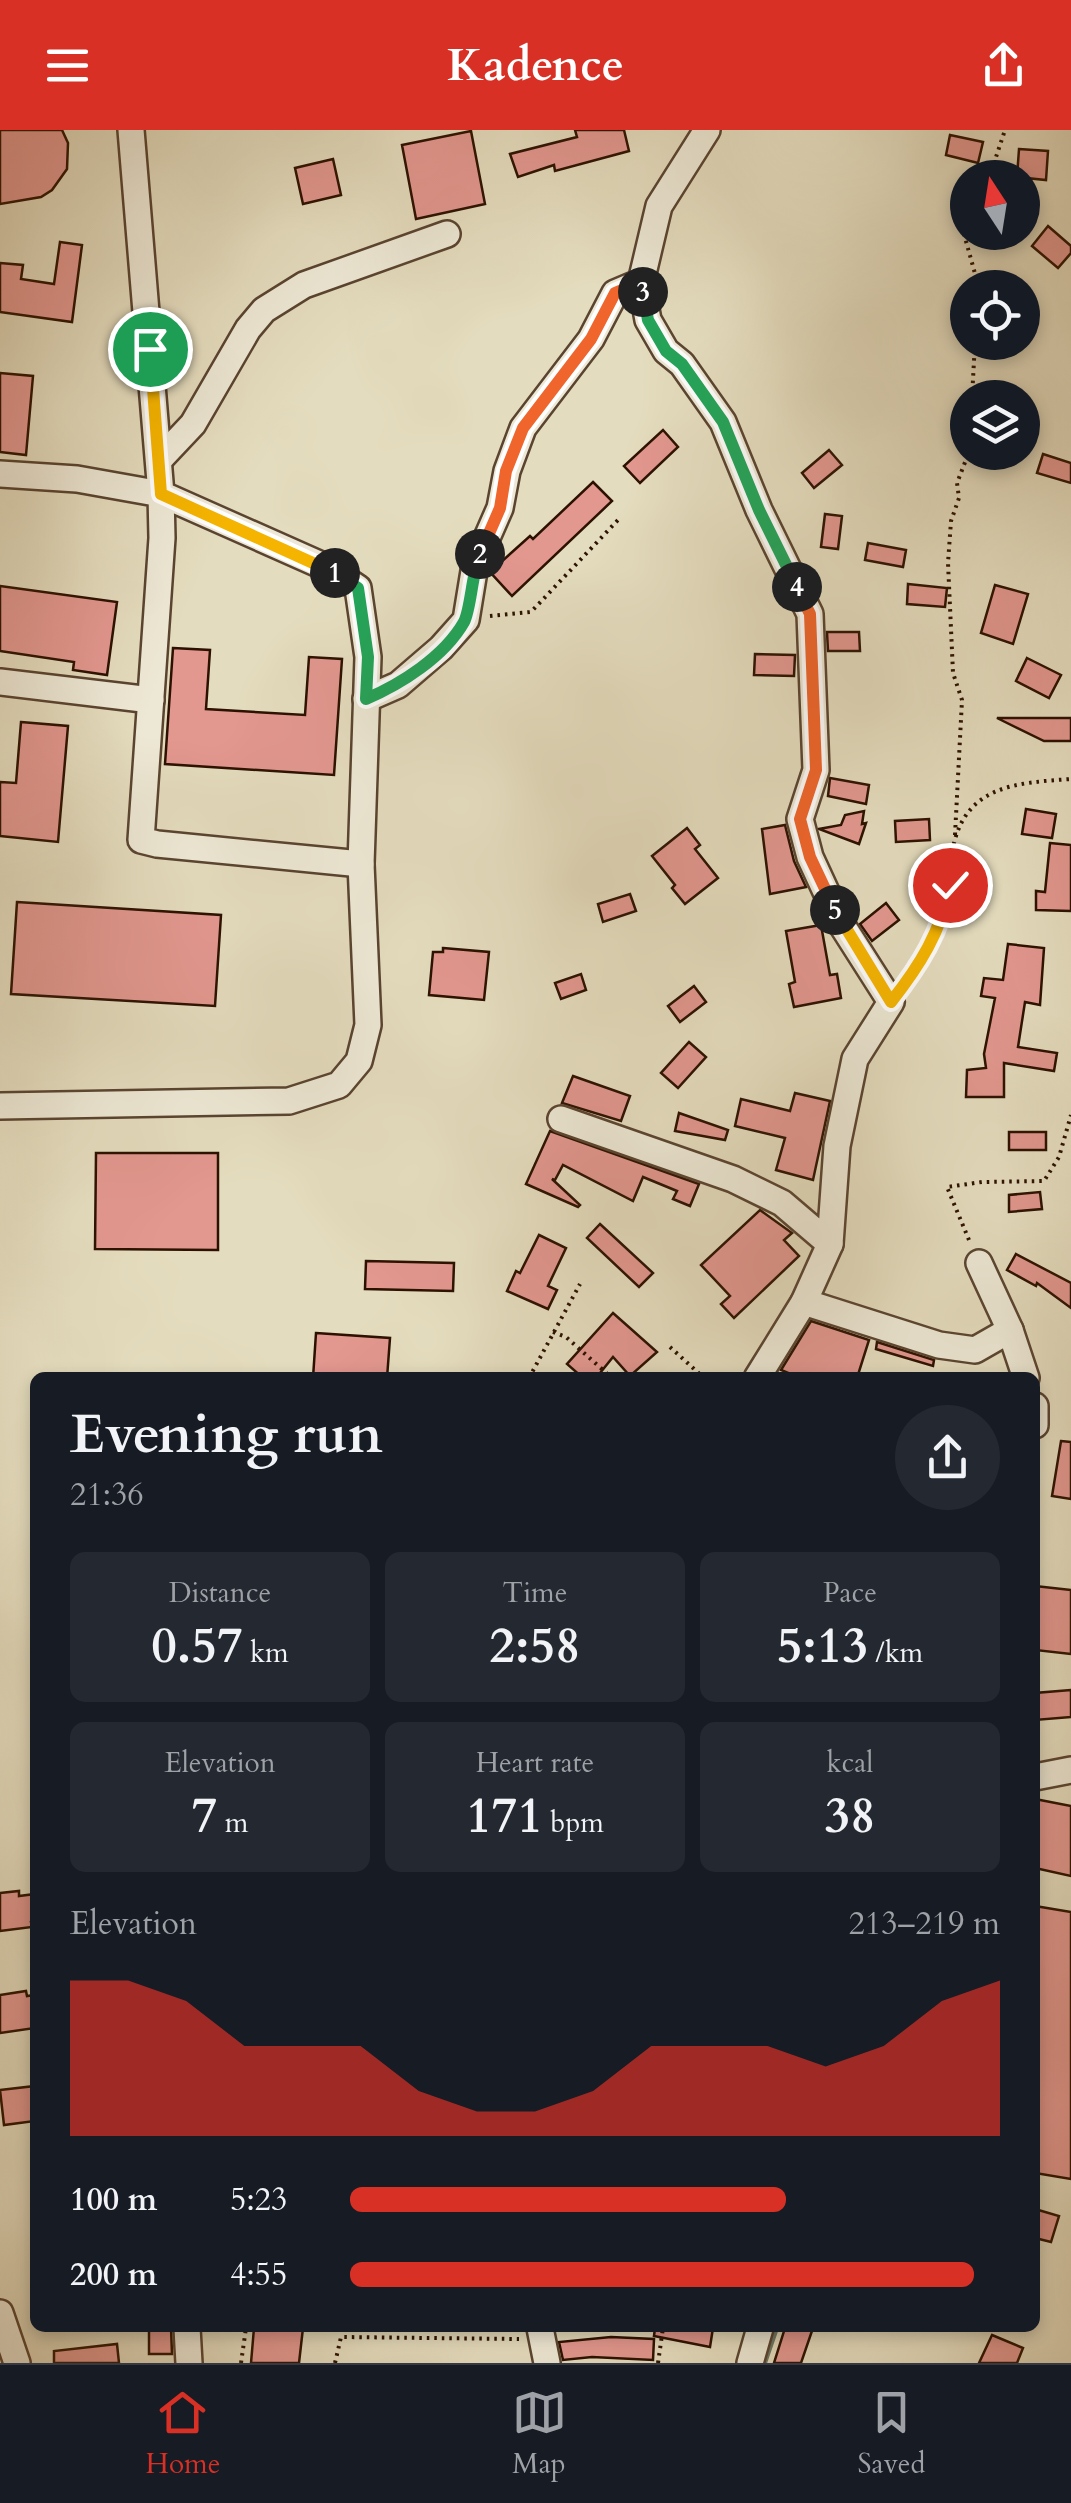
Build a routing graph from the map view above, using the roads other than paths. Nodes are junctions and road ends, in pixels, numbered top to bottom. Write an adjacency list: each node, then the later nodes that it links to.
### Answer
1 (132, 130): 5 (street)
2 (707, 130): 4 (street)
3 (447, 234): 5 (street)
4 (641, 282): 9 (street); 14 (street)
5 (160, 459): 7 (street)
6 (0, 474): 7 (street)
7 (161, 494): 9 (street); 10 (street)
8 (0, 682): 10 (street)
9 (366, 699): 11 (street)
10 (150, 700): 11 (street)
11 (361, 864): 12 (street)
12 (0, 1106)
13 (560, 1119): 14 (street)
14 (830, 1244): 16 (street)
15 (979, 1263): 17 (street)
16 (804, 1302): 17 (street); 18 (street)
17 (1010, 1330): 19 (street)
18 (761, 1372)
19 (1024, 1372)
20 (1071, 1770): 21 (street)
21 (1040, 1776)
22 (0, 2313): 25 (street)
23 (187, 2332): 26 (street)
24 (759, 2332): 27 (street)
25 (17, 2363)
26 (189, 2363)
27 (750, 2363)

